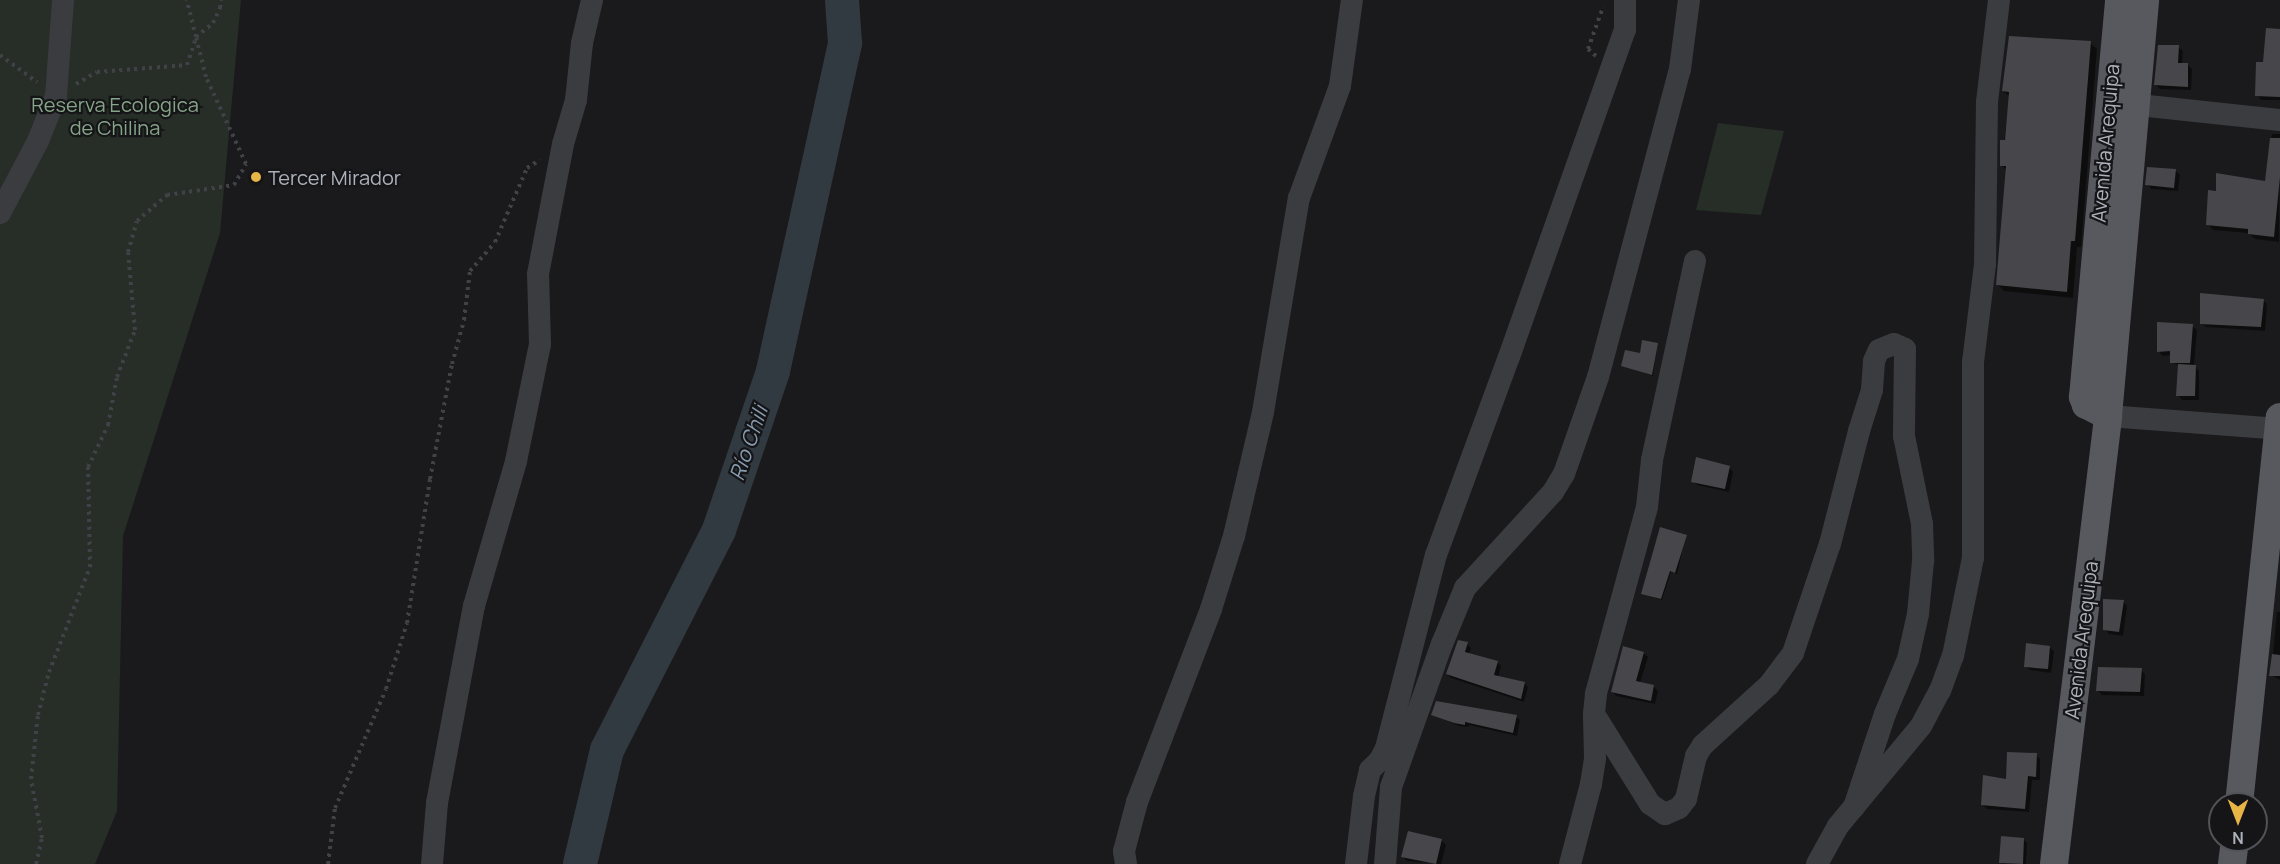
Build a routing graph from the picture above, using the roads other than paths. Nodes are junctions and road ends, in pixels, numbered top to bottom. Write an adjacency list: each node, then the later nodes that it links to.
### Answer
1 (63, 0): 11 (street)
2 (592, 0): 18 (street)
3 (1352, 0): 19 (street)
4 (1625, 0): 20 (street)
5 (1689, 0): 21 (street)
6 (1999, 0): 17 (street)
7 (2119, 0): 9 (main road, Avenida Arequipa)
8 (2145, 0): 9 (main road, Avenida Arequipa)
9 (2122, 103): 10 (street); 13 (main road, Avenida Arequipa)
10 (2280, 120)
11 (0, 213)
12 (1695, 261): 15 (street)
13 (2108, 416): 14 (street); 24 (main road, Avenida Arequipa)
14 (2280, 425): 16 (main road)
15 (1594, 714): 17 (street); 22 (street)
16 (2240, 792)
17 (1854, 807): 23 (street)
18 (432, 864)
19 (1126, 864)
20 (1356, 864)
21 (1385, 864)
22 (1570, 864)
23 (1817, 864)
24 (2054, 864)

